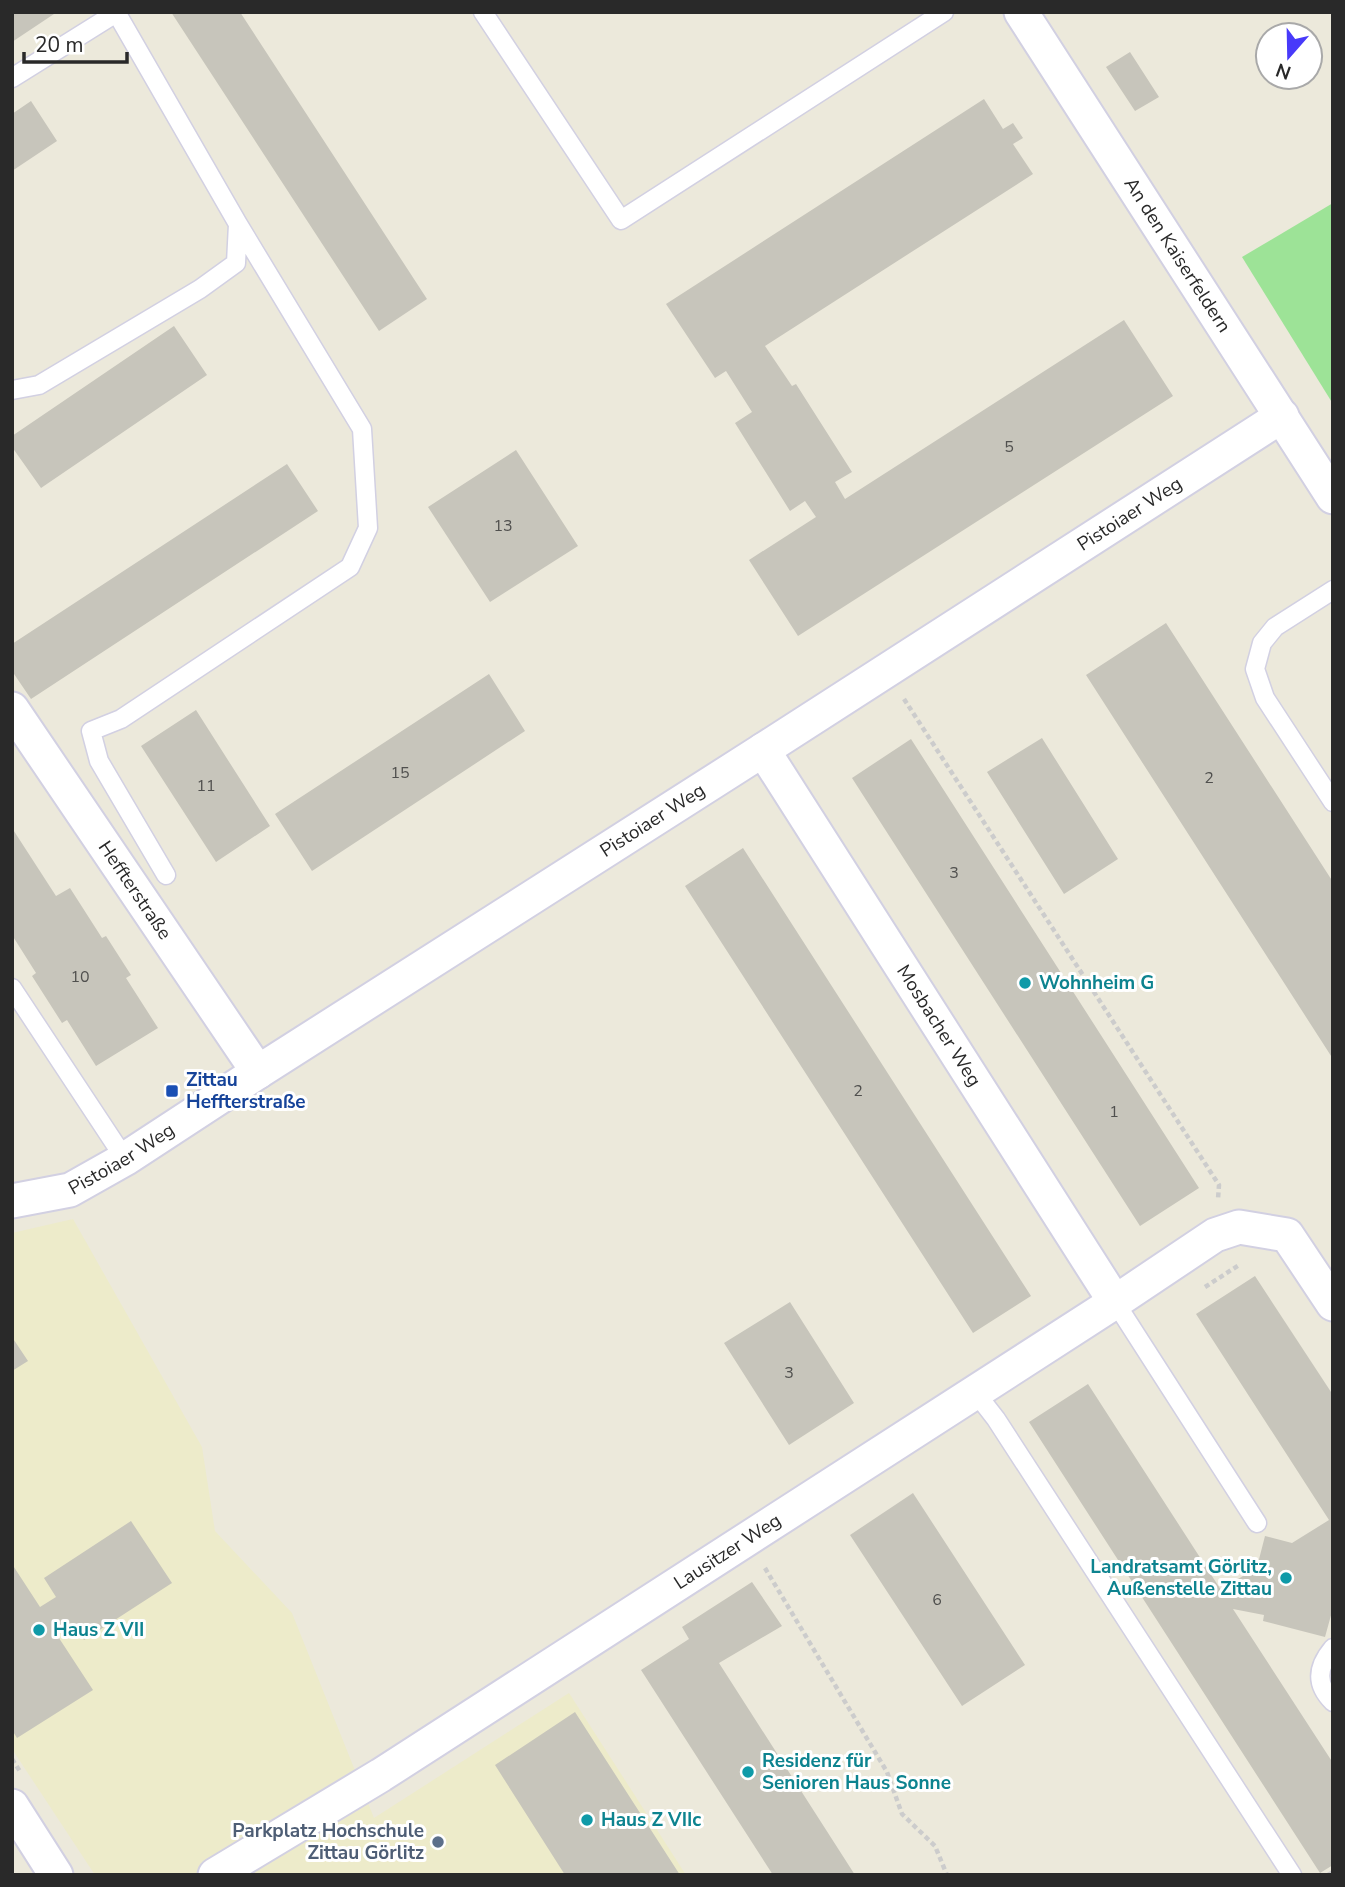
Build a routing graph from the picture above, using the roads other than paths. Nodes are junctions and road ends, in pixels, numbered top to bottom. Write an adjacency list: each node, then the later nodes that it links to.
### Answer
1 (483, 12): 4 (lane)
2 (1021, 12): 8 (street, An den Kaiserfeldern)
3 (116, 13): 5 (lane); 6 (lane)
4 (942, 13)
5 (12, 78)
6 (238, 224): 7 (lane); 14 (lane)
7 (12, 390)
8 (1282, 415): 9 (street, An den Kaiserfeldern); 12 (street, Pistoiaer Weg)
9 (1333, 497)
10 (1333, 590): 13 (lane)
11 (12, 709): 16 (street, Heffterstraße)
12 (763, 750): 16 (street, Pistoiaer Weg); 19 (street, Mosbacher Weg)
13 (1333, 802)
14 (166, 875)
15 (12, 988): 17 (lane)
16 (258, 1072): 17 (street, Pistoiaer Weg)
17 (125, 1159): 18 (street, Pistoiaer Weg)
18 (12, 1201)
19 (1115, 1301): 20 (street, Lausitzer Weg); 21 (street, Lausitzer Weg); 22 (lane)
20 (1333, 1304)
21 (975, 1392): 27 (street, Lausitzer Weg); 28 (lane)
22 (1257, 1523)
23 (1333, 1648): 24 (lane)
24 (1333, 1702)
25 (12, 1806): 26 (street)
26 (56, 1875)
27 (215, 1875)
28 (1292, 1875)

